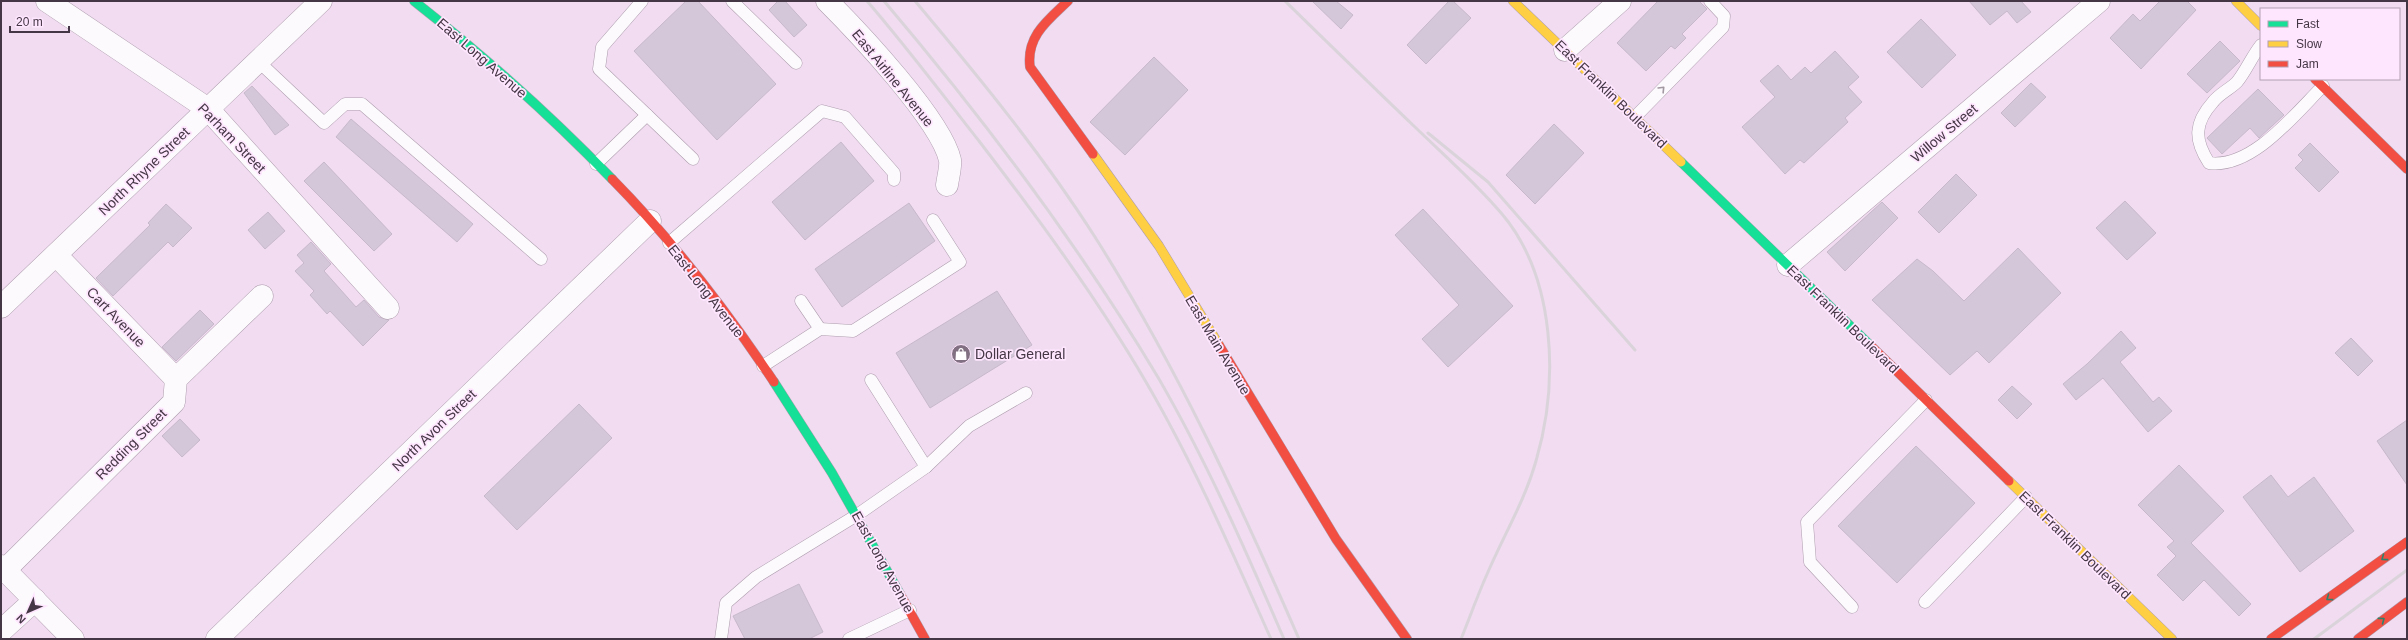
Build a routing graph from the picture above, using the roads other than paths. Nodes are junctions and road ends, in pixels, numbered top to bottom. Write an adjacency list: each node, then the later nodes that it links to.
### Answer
1 (47, 1): 19 (street, Parham Street)
2 (321, 1): 16 (street, North Rhyne Street)
3 (414, 1): 23 (main road, East Long Avenue)
4 (642, 1): 20 (lane)
5 (732, 1): 17 (lane)
6 (827, 1): 26 (street, East Airline Avenue)
7 (1068, 1): 60 (main road, East Main Avenue)
8 (1513, 1): 15 (main road, East Franklin Boulevard)
9 (1620, 1): 15 (street)
10 (1710, 1): 21 (lane, one-way to 10)
11 (2099, 1): 32 (street, Willow Street)
12 (2236, 1): 13 (main road)
13 (2260, 25)
14 (2260, 47): 18 (lane)
15 (1565, 50): 21 (main road, East Franklin Boulevard)
16 (258, 61): 19 (street, North Rhyne Street); 31 (lane)
17 (796, 63)
18 (2319, 83): 24 (main road)
19 (208, 109): 30 (street, North Rhyne Street); 36 (street, Parham Street)
20 (647, 115): 22 (lane); 23 (lane)
21 (1635, 117): 32 (main road, East Franklin Boulevard)
22 (693, 159)
23 (596, 164): 28 (main road, East Long Avenue)
24 (2407, 169)
25 (894, 180): 29 (lane)
26 (948, 185)
27 (933, 220): 37 (lane)
28 (650, 221): 29 (main road, East Long Avenue); 56 (street, North Avon Street)
29 (669, 243): 38 (main road, East Long Avenue)
30 (56, 255): 35 (street, North Rhyne Street); 39 (street, Cart Avenue)
31 (541, 259)
32 (1788, 265): 42 (main road, East Franklin Boulevard)
33 (262, 296): 39 (street)
34 (801, 301): 37 (lane)
35 (1, 307)
36 (388, 308)
37 (820, 329): 38 (lane)
38 (763, 366): 45 (main road, East Long Avenue)
39 (176, 379): 47 (street, Redding Street)
40 (871, 380): 43 (lane)
41 (1026, 393): 43 (lane)
42 (1926, 400): 44 (main road, East Franklin Boulevard); 51 (lane)
43 (926, 467): 45 (lane)
44 (2026, 497): 49 (lane); 61 (main road, East Franklin Boulevard)
45 (857, 515): 52 (main road, East Long Avenue); 57 (lane)
46 (2407, 542): 62 (main road, one-way to 62)
47 (3, 568): 48 (street)
48 (35, 600): 53 (street); 55 (street)
49 (1925, 602)
50 (2407, 602): 54 (main road, one-way to 50)
51 (1852, 607)
52 (910, 610): 58 (lane); 59 (main road, East Long Avenue)
53 (1, 631)
54 (2372, 635): 63 (main road)
55 (73, 639)
56 (217, 639)
57 (721, 639)
58 (849, 639)
59 (925, 639)
60 (1408, 639)
61 (2172, 639)
62 (2271, 639)
63 (2358, 639)

